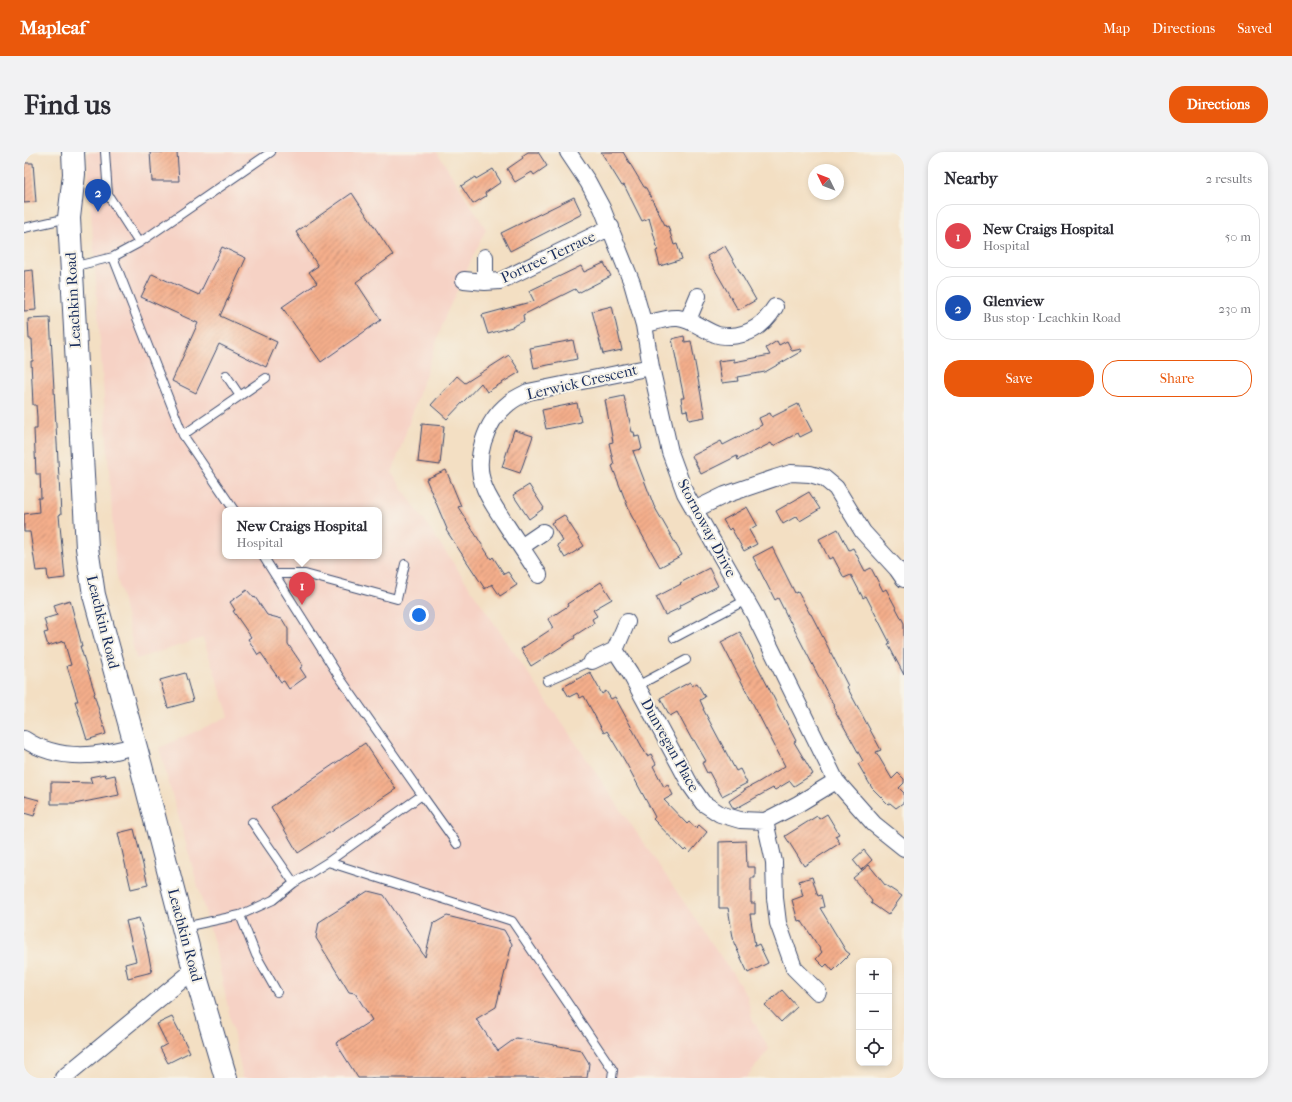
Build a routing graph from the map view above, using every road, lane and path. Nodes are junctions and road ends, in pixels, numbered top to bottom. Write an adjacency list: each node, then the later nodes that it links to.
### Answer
1 (73, 152): 5 (street, Leachkin Road)
2 (105, 152): 8 (lane)
3 (271, 152): 8 (lane)
4 (568, 152): 6 (street, Stornoway Drive)
5 (68, 218): 7 (lane); 11 (street, Leachkin Road)
6 (611, 227): 13 (street, Portree Terrace); 17 (street, Stornoway Drive)
7 (24, 228)
8 (138, 243): 9 (lane)
9 (113, 257): 11 (lane); 22 (lane)
10 (485, 257): 13 (street, Portree Terrace)
11 (71, 267): 41 (street, Leachkin Road)
12 (464, 280): 13 (street, Portree Terrace)
13 (485, 282)
14 (698, 296): 16 (street)
15 (775, 307): 16 (street)
16 (688, 320): 17 (street)
17 (644, 325): 18 (street, Stornoway Drive)
18 (651, 367): 24 (street, Stornoway Drive); 26 (street, Lerwick Crescent)
19 (226, 374): 21 (lane)
20 (266, 378): 21 (lane)
21 (240, 396): 22 (lane)
22 (183, 435): 23 (lane)
23 (232, 507)
24 (694, 510): 31 (street); 32 (street, Stornoway Drive)
25 (543, 532): 26 (street)
26 (521, 547): 30 (street, Lerwick Crescent)
27 (266, 559): 29 (lane)
28 (405, 564): 29 (lane)
29 (275, 574): 43 (lane)
30 (539, 574)
31 (904, 579)
32 (746, 600): 34 (lane); 42 (street, Stornoway Drive)
33 (627, 622): 35 (street)
34 (674, 638)
35 (615, 650): 37 (street); 39 (street, Dunvegan Place)
36 (686, 660): 39 (lane)
37 (592, 661): 38 (lane)
38 (547, 681)
39 (637, 686): 44 (street, Dunvegan Place)
40 (24, 739): 41 (street)
41 (136, 746): 51 (street, Leachkin Road)
42 (836, 781): 44 (street, Dunvegan Place); 47 (street, Stornoway Drive)
43 (422, 795): 46 (lane); 48 (lane)
44 (765, 821): 54 (street)
45 (252, 822): 49 (lane)
46 (457, 844)
47 (904, 848)
48 (328, 862): 49 (lane); 57 (lane)
49 (294, 883): 50 (lane)
50 (240, 915): 51 (lane); 53 (lane)
51 (183, 927): 52 (street, Leachkin Road)
52 (194, 970): 55 (street); 56 (street, Leachkin Road)
53 (277, 992)
54 (818, 992)
55 (63, 1078)
56 (226, 1078)
57 (612, 1078)

